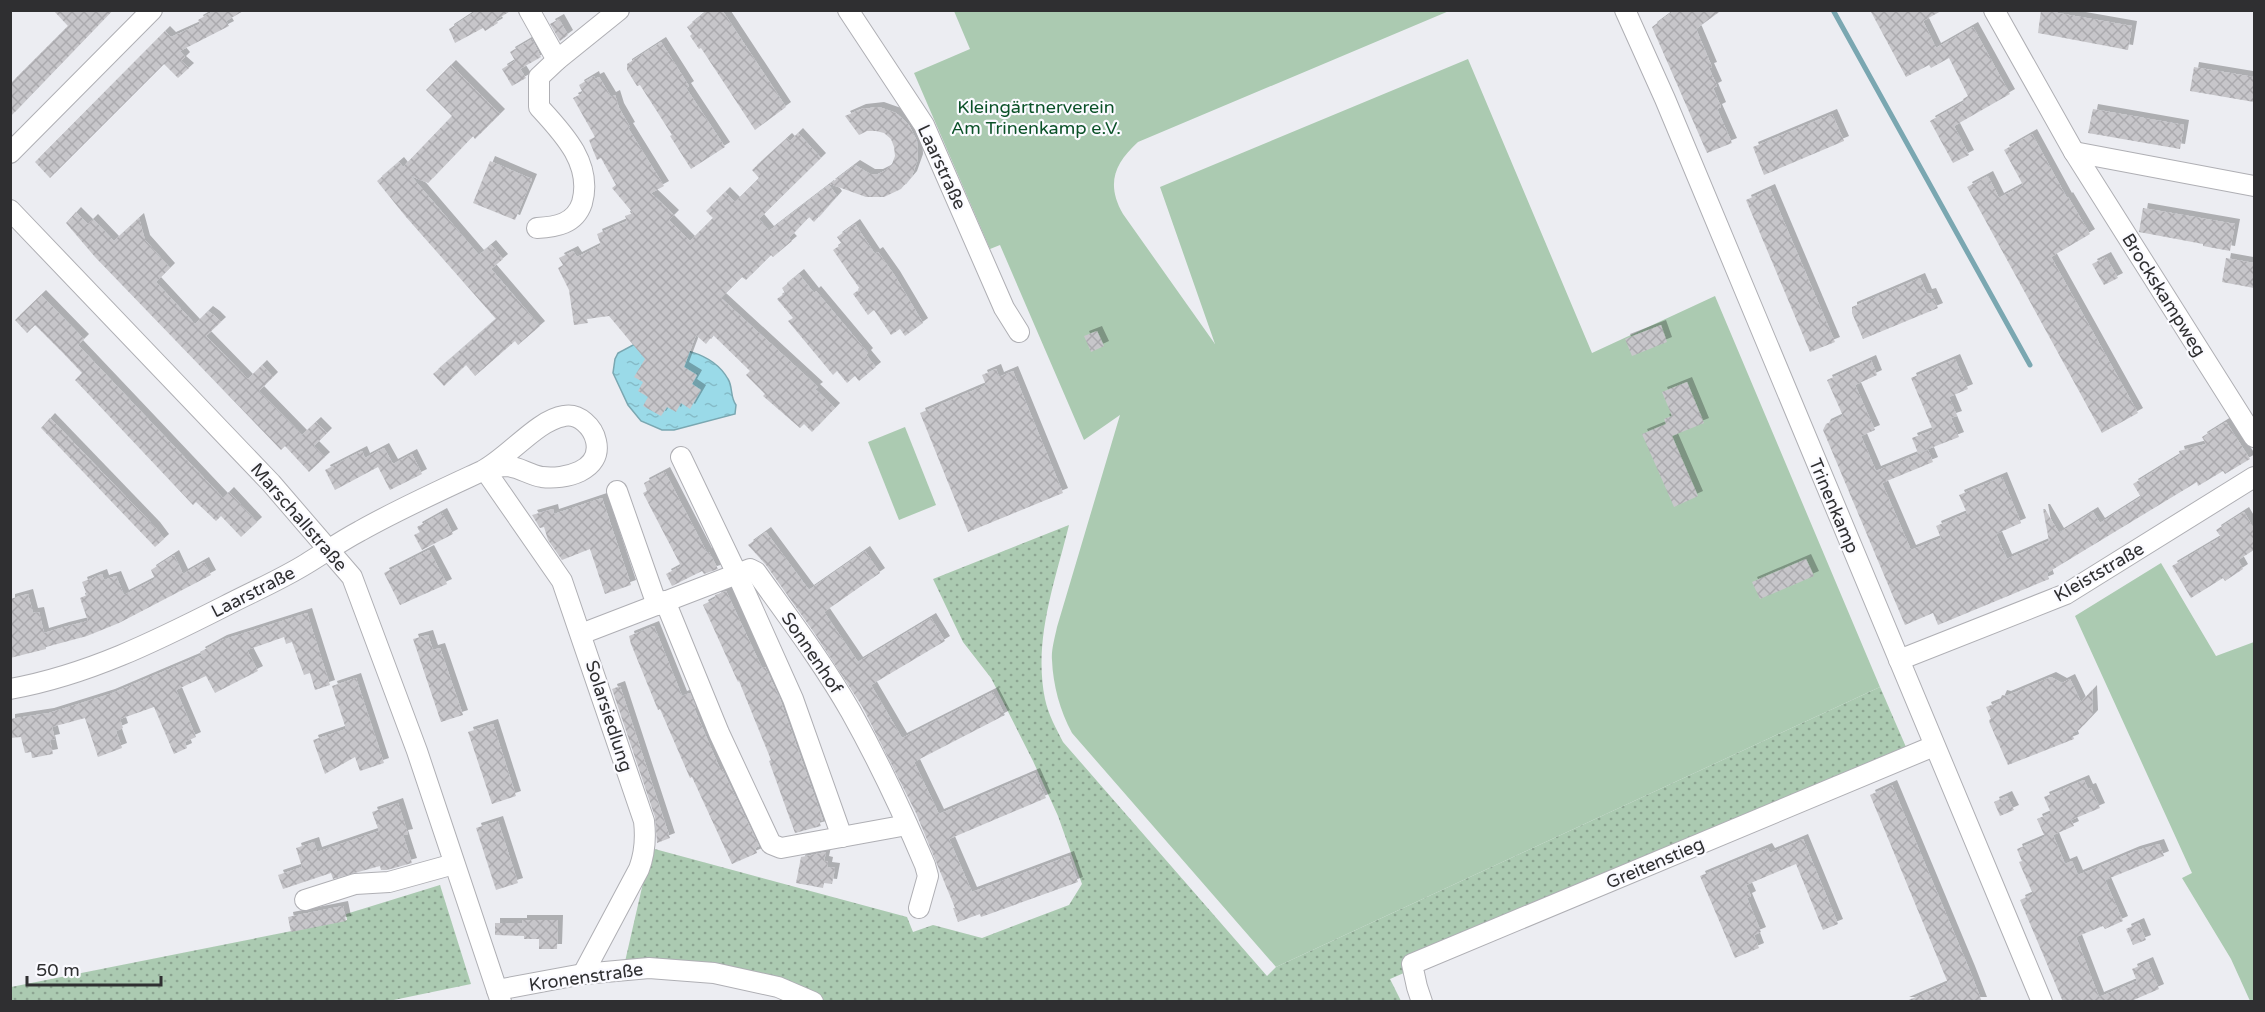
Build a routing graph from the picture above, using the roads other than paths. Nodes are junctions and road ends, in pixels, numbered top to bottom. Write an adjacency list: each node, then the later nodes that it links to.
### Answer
1 (152, 10): 9 (street)
2 (529, 10): 7 (street)
3 (619, 10): 7 (street)
4 (848, 10): 13 (street, Laarstraße)
5 (1625, 10): 23 (street, Trinenkamp)
6 (1994, 10): 8 (street, Brockskampweg)
7 (557, 60): 12 (street)
8 (2074, 152): 10 (street); 14 (street, Brockskampweg)
9 (10, 153)
10 (2254, 186)
11 (10, 210): 19 (street, Marschallstraße)
12 (537, 228)
13 (1019, 332)
14 (2254, 437)
15 (681, 457): 20 (street)
16 (485, 470): 16 (street, Laarstraße); 19 (street, Laarstraße); 22 (street, Solarsiedlung)
17 (2254, 477): 23 (street, Kleiststraße)
18 (617, 491): 21 (street)
19 (328, 549): 24 (street, Laarstraße); 28 (street, Marschallstraße)
20 (737, 574): 21 (street); 26 (street, Sonnenhof); 27 (street)
21 (661, 603): 22 (street); 27 (street)
22 (581, 634): 31 (street, Solarsiedlung)
23 (1899, 660): 25 (street, Trinenkamp)
24 (10, 689)
25 (1934, 746): 34 (street, Greitenstieg); 35 (street, Trinenkamp)
26 (907, 825): 27 (street); 30 (street, Sonnenhof)
27 (842, 837)
28 (454, 864): 29 (street); 32 (street, Marschallstraße)
29 (305, 900)
30 (920, 908)
31 (583, 974): 32 (street, Kronenstraße); 33 (street, Kronenstraße)
32 (499, 996)
33 (813, 1002)
34 (1422, 1002)
35 (2042, 1002)

